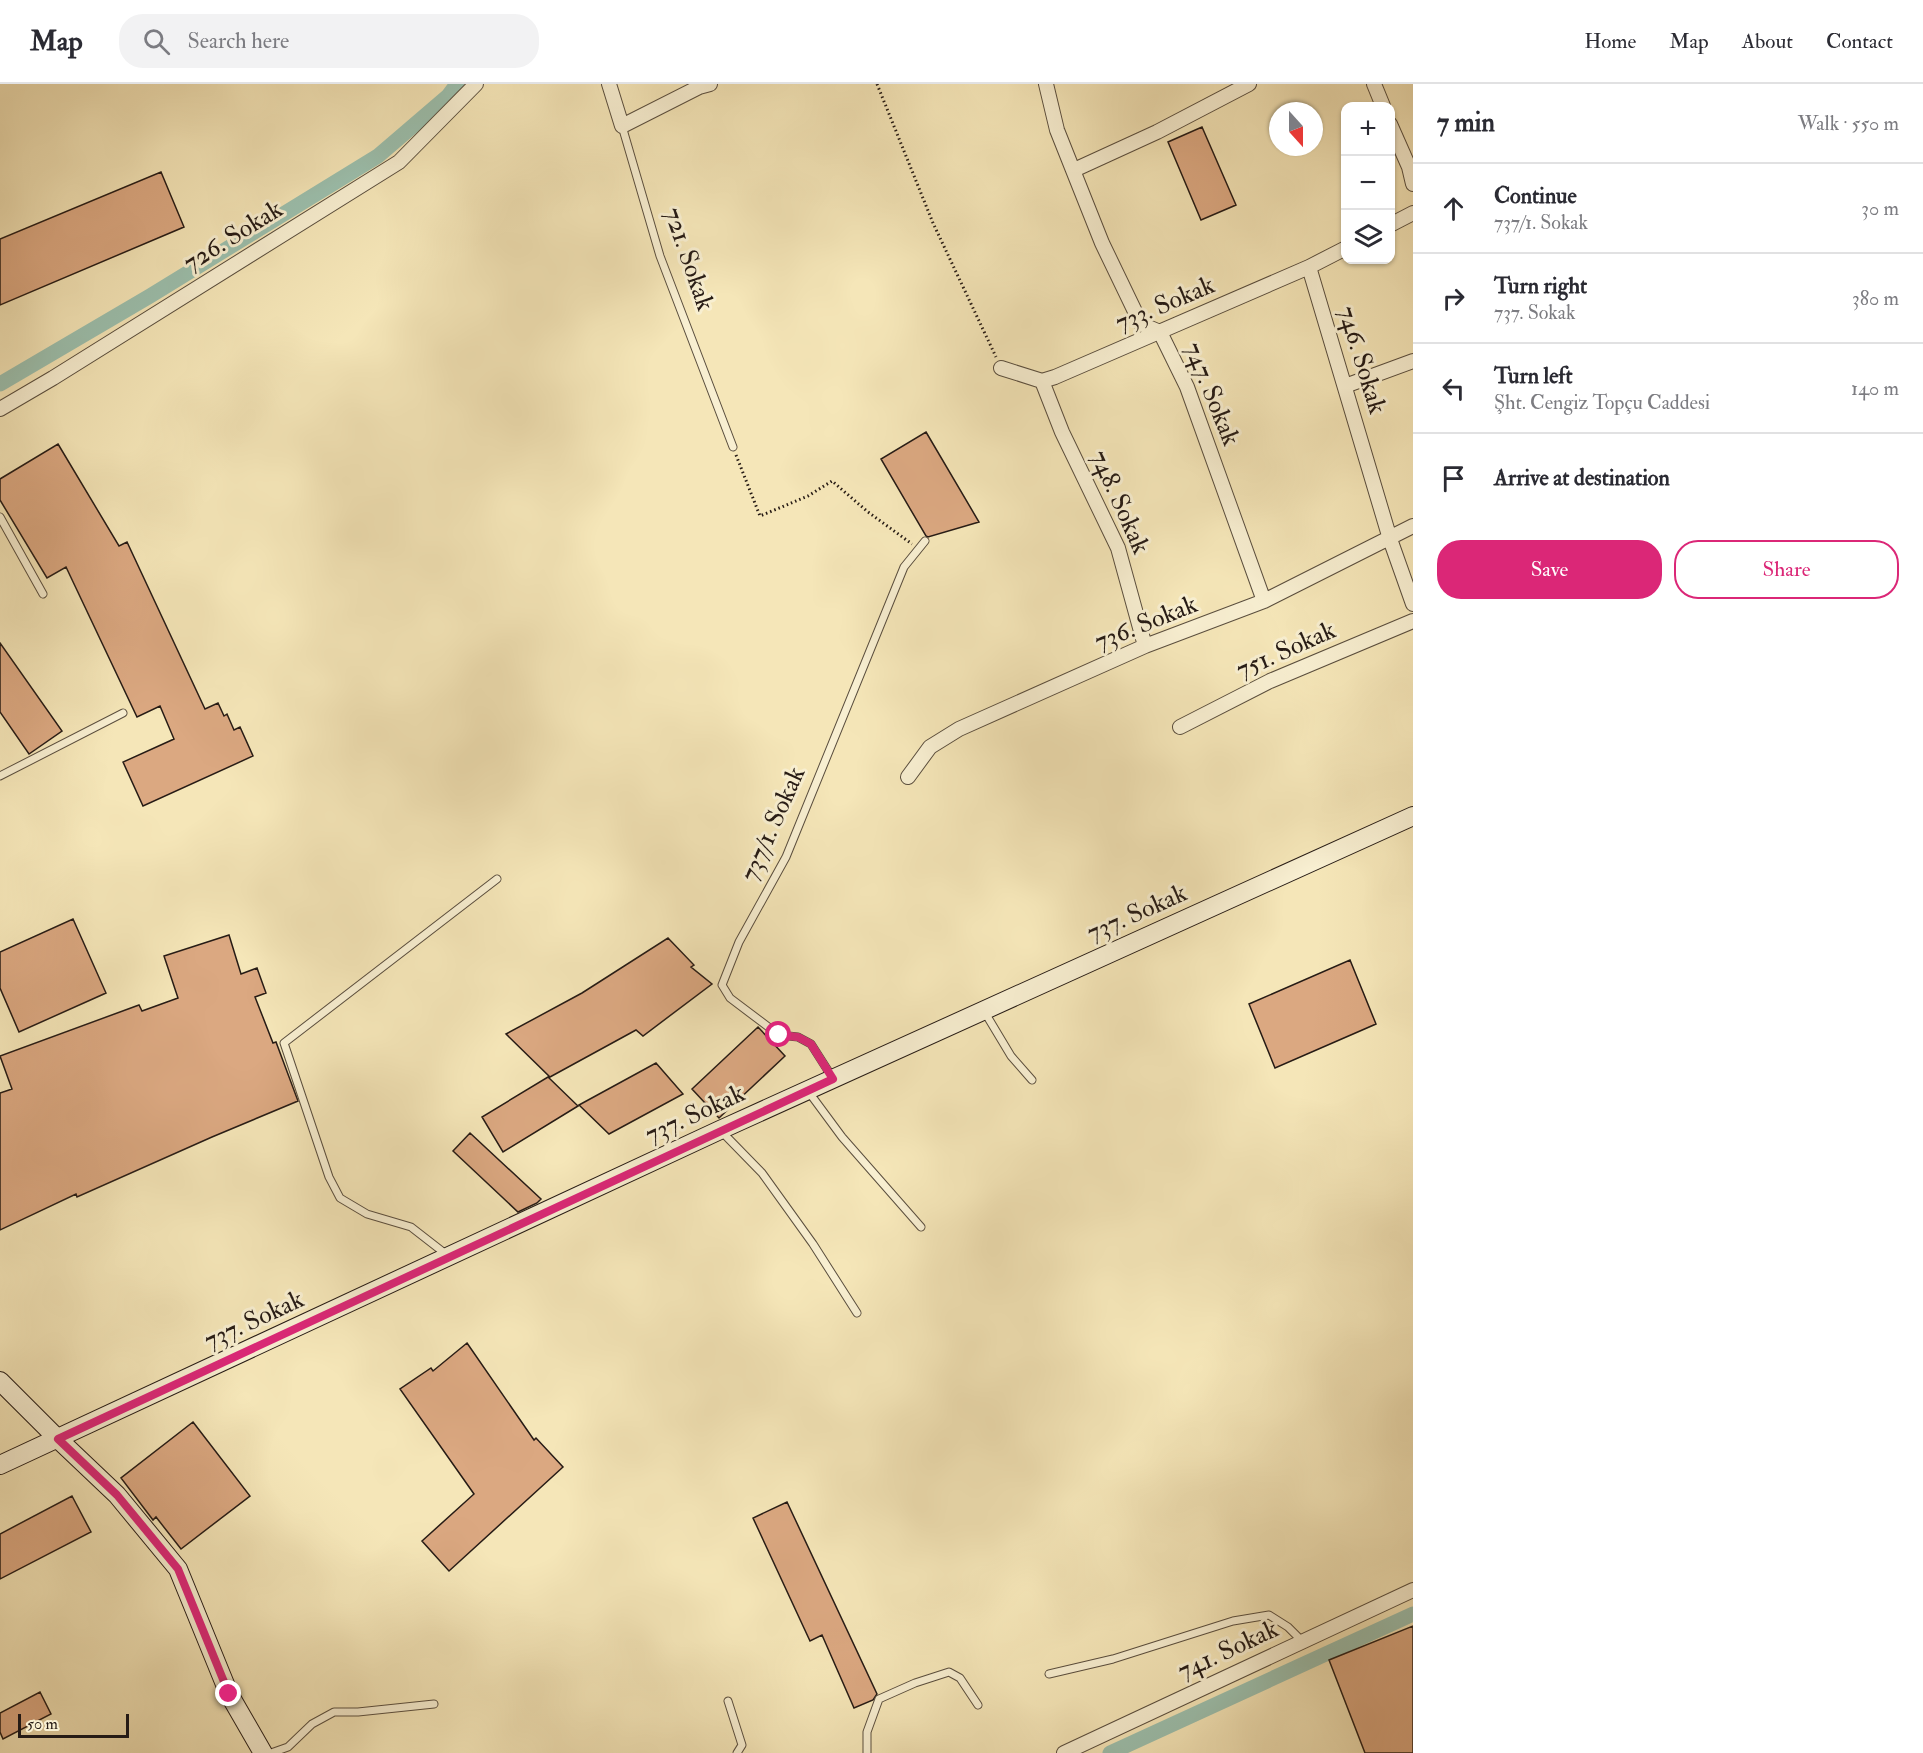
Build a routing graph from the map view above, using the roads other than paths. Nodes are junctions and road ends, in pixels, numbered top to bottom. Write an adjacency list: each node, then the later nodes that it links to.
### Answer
1 (476, 84): 21 (street, 726. Sokak)
2 (609, 84): 8 (street, 721. Sokak)
3 (710, 84): 8 (street)
4 (1046, 84): 10 (street, 747. Sokak)
5 (1249, 84): 10 (street)
6 (1374, 84): 7 (street)
7 (1381, 102)
8 (622, 126): 22 (lane, 721. Sokak)
9 (1395, 135): 11 (street)
10 (1074, 170): 16 (street, 747. Sokak)
11 (1413, 184)
12 (1413, 213): 13 (street)
13 (1395, 222)
14 (1341, 251): 15 (street, 733. Sokak)
15 (1309, 267): 16 (street, 733. Sokak); 20 (street, 746. Sokak)
16 (1160, 332): 19 (street, 733. Sokak); 28 (street, 747. Sokak)
17 (1413, 361): 20 (street)
18 (1001, 368): 19 (street)
19 (1042, 381): 31 (street, 748. Sokak)
20 (1345, 386): 25 (street, 746. Sokak)
21 (0, 409)
22 (733, 447)
23 (0, 517): 27 (lane)
24 (1413, 526): 25 (street, 736. Sokak)
25 (1390, 539): 28 (street, 736. Sokak); 29 (street, 746. Sokak)
26 (925, 541): 39 (lane, 737/1. Sokak)
27 (43, 594)
28 (1264, 601): 31 (street, 736. Sokak)
29 (1413, 604)
30 (1413, 621): 33 (street, 751. Sokak)
31 (1146, 646): 35 (street, 736. Sokak)
32 (123, 713): 34 (lane)
33 (1180, 727)
34 (0, 776)
35 (908, 777)
36 (1413, 816): 38 (street, 737. Sokak)
37 (497, 879): 44 (lane)
38 (984, 1011): 39 (street, 737. Sokak); 40 (lane)
39 (833, 1079): 41 (street, 737. Sokak)
40 (1032, 1080)
41 (808, 1090): 42 (street, 737. Sokak); 43 (lane)
42 (720, 1130): 44 (street, 737. Sokak); 45 (lane)
43 (921, 1227)
44 (448, 1256): 47 (street, 737. Sokak)
45 (857, 1313)
46 (0, 1381): 47 (street)
47 (58, 1439): 48 (street, 737. Sokak); 55 (street)
48 (0, 1465)
49 (1413, 1590): 50 (street, 741. Sokak)
50 (1303, 1642): 51 (lane); 59 (street, 741. Sokak)
51 (1049, 1674)
52 (728, 1701): 57 (lane)
53 (434, 1704): 56 (lane)
54 (978, 1705): 58 (lane)
55 (263, 1753)
56 (271, 1753)
57 (737, 1753)
58 (867, 1753)
59 (1064, 1753)

